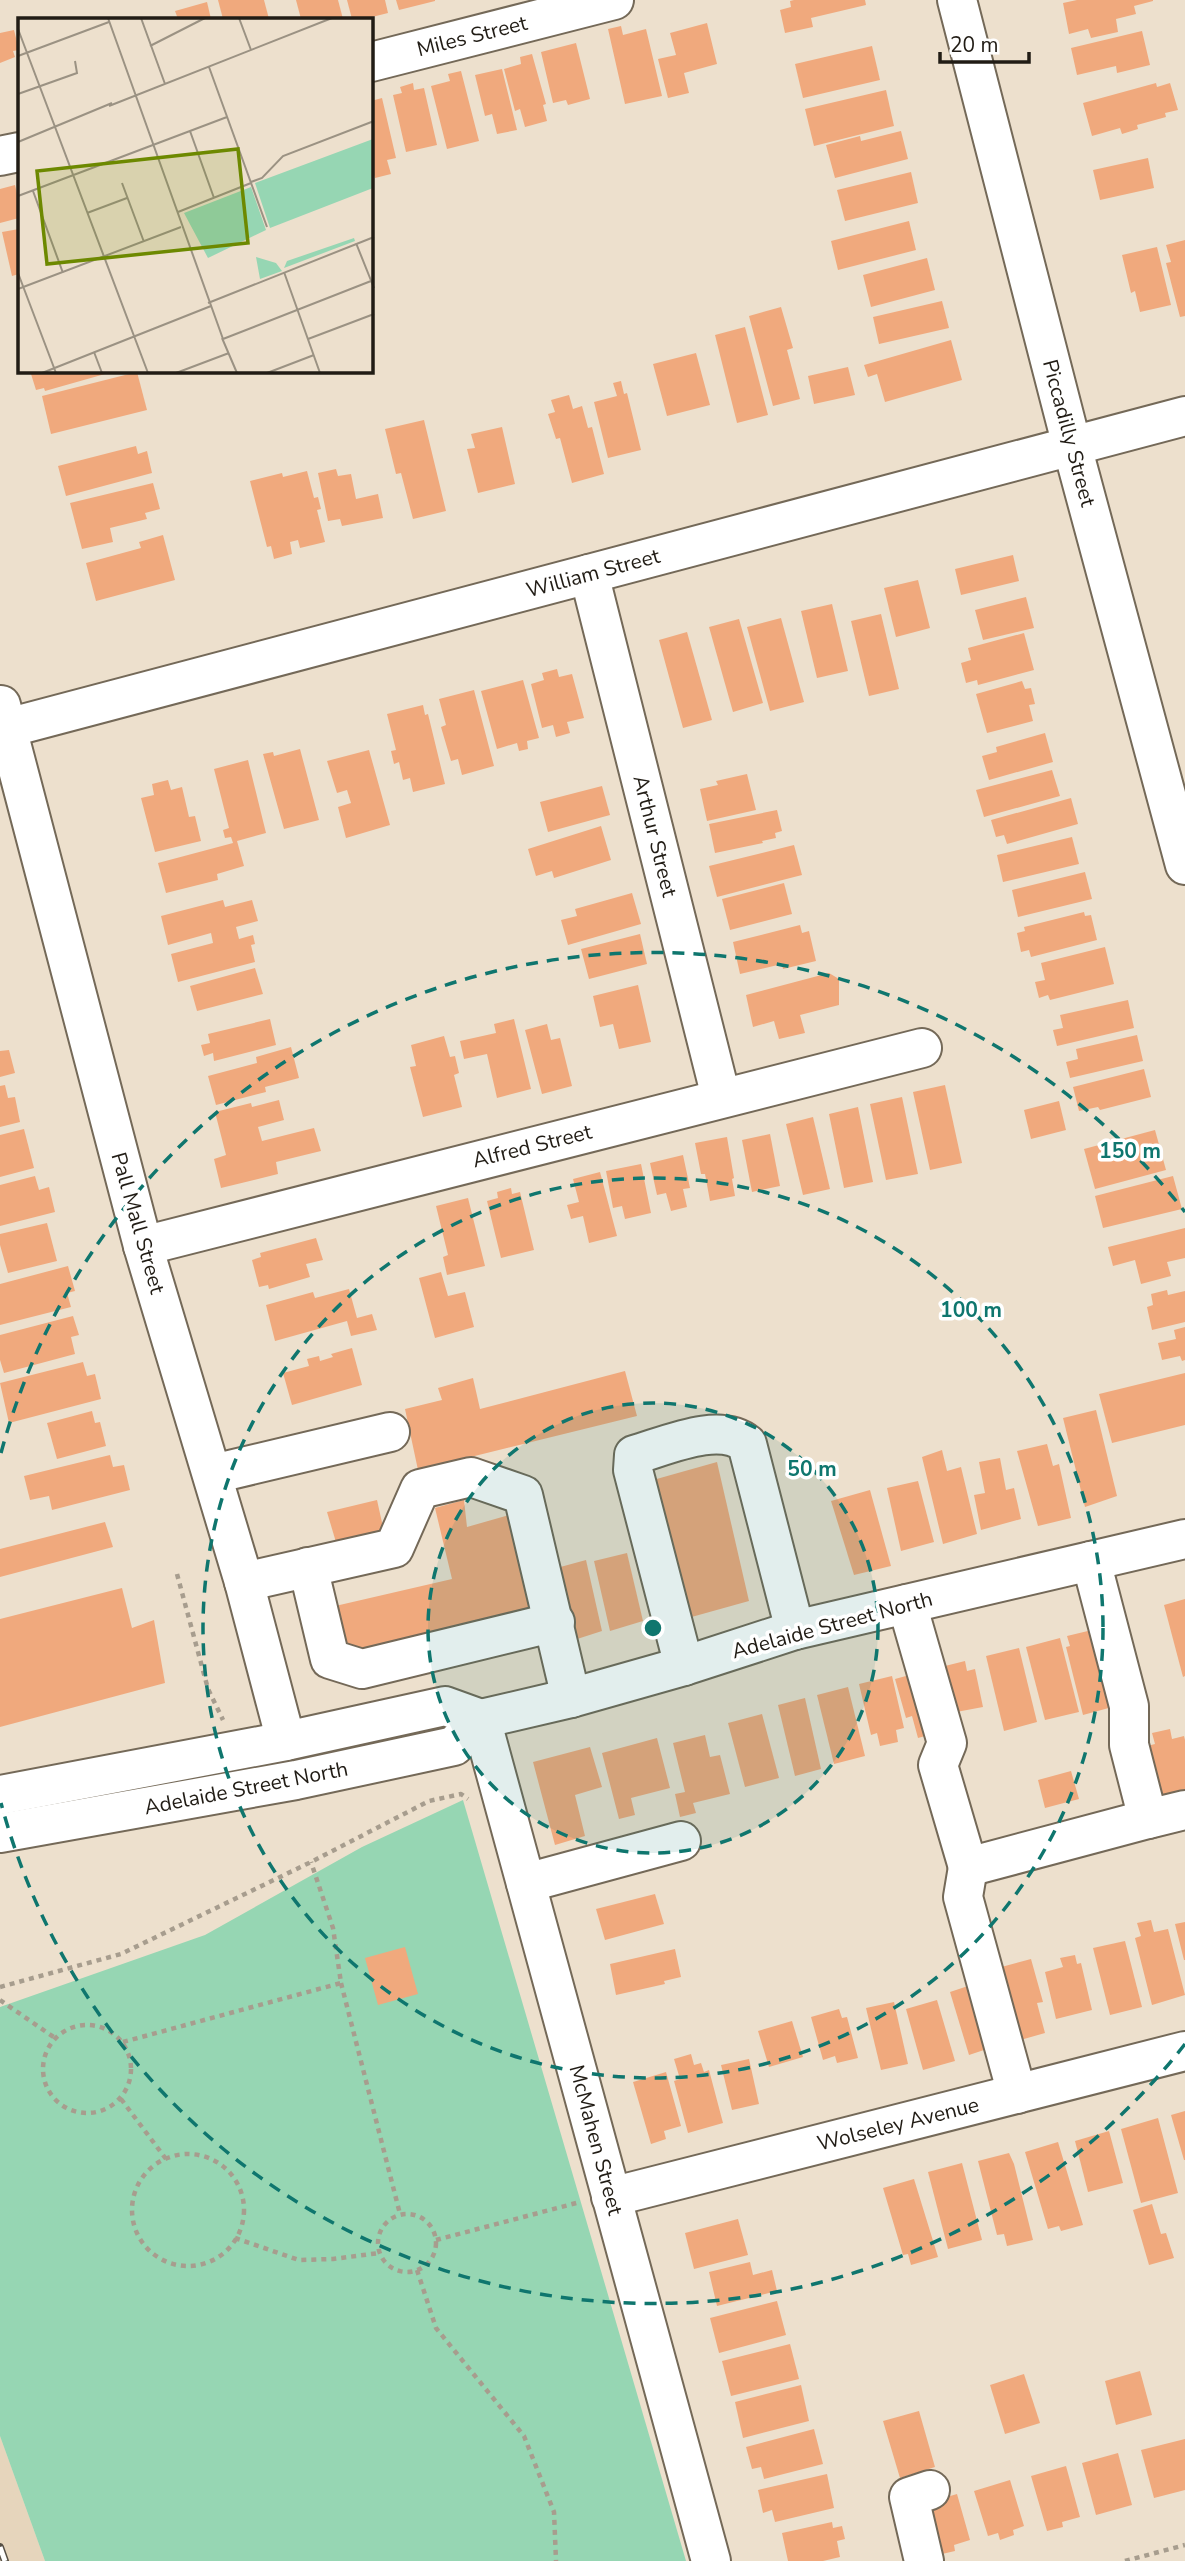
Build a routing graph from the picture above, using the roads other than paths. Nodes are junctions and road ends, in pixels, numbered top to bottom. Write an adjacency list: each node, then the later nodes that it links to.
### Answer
1 (614, 0): 3 (street, Miles Street)
2 (957, 0): 7 (street, Piccadilly Street)
3 (373, 61)
4 (18, 152): 5 (street)
5 (0, 156)
6 (1185, 416): 7 (street, William Street)
7 (1072, 446): 8 (street, William Street); 10 (street, Piccadilly Street)
8 (589, 574): 9 (street, William Street); 12 (street, Arthur Street)
9 (2, 720): 13 (street, Pall Mall Street)
10 (1185, 865)
11 (922, 1048): 12 (street, Alfred Street)
12 (721, 1097): 13 (street, Alfred Street)
13 (143, 1246): 15 (street, Pall Mall Street)
14 (390, 1432): 15 (street)
15 (213, 1474): 19 (street, Pall Mall Street)
16 (1185, 1539): 17 (street, Adelaide Street North)
17 (1091, 1561): 20 (street, Adelaide Street North); 29 (street)
18 (308, 1567): 19 (street); 21 (street); 21 (street)
19 (244, 1582): 26 (street, Pall Mall Street)
20 (907, 1604): 22 (street, Adelaide Street North); 32 (street)
21 (555, 1622): 24 (street)
22 (794, 1630): 23 (street, Adelaide Street North); 23 (street)
23 (684, 1666): 24 (street, Adelaide Street North)
24 (571, 1698): 25 (street, Adelaide Street North)
25 (481, 1719): 26 (street, Adelaide Street North); 30 (street, Adelaide Street North); 33 (street, McMahen Street)
26 (286, 1741): 27 (street, Adelaide Street North)
27 (0, 1795)
28 (1185, 1810): 29 (street)
29 (1148, 1819): 32 (street)
30 (0, 1833)
31 (681, 1841): 33 (street)
32 (968, 1867): 35 (street)
33 (526, 1883): 36 (street, McMahen Street)
34 (1185, 2051): 35 (street, Wolseley Avenue)
35 (1017, 2094): 36 (street, Wolseley Avenue)
36 (611, 2197): 38 (street, McMahen Street)
37 (930, 2490): 39 (street)
38 (711, 2561)
39 (924, 2561)

